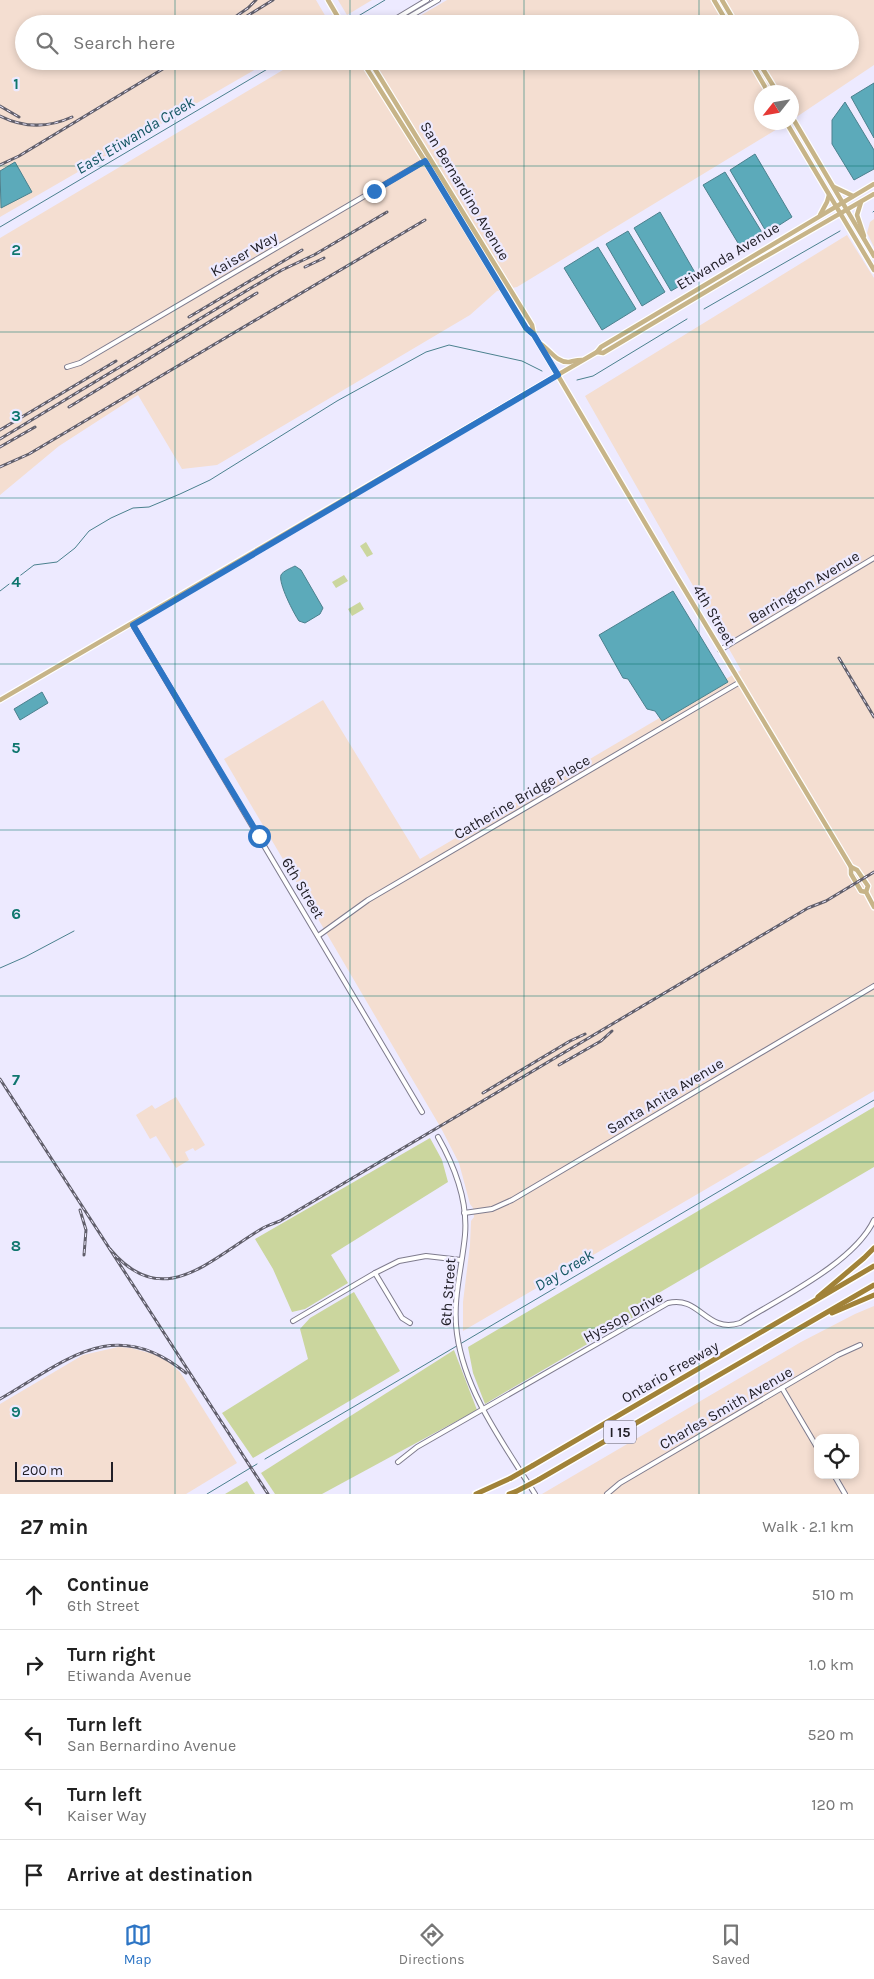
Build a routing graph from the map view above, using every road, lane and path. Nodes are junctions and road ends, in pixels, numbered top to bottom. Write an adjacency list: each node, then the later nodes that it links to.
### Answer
1 (328, 0): 6 (main road)
2 (427, 0): 7 (street)
3 (438, 0): 8 (street)
4 (714, 0): 9 (main road)
5 (722, 0): 10 (main road)
6 (337, 15)
7 (402, 15)
8 (412, 15)
9 (723, 15)
10 (731, 15)
11 (368, 70): 20 (main road, San Bernardino Avenue)
12 (376, 70): 19 (main road, San Bernardino Avenue)
13 (755, 70): 15 (main road)
14 (764, 70): 16 (main road)
15 (764, 85)
16 (773, 85)
17 (799, 129): 22 (main road)
18 (791, 130): 23 (main road)
19 (430, 158): 20 (street, Kaiser Way); 37 (main road, San Bernardino Avenue)
20 (425, 161): 37 (main road, San Bernardino Avenue); 41 (street, Kaiser Way)
21 (874, 184): 25 (main road, Etiwanda Avenue)
22 (833, 187): 25 (main road); 26 (main road)
23 (829, 194): 28 (main road); 31 (main road)
24 (874, 194): 27 (main road, Etiwanda Avenue)
25 (853, 196): 26 (main road, Etiwanda Avenue)
26 (842, 202): 28 (main road, Etiwanda Avenue); 29 (main road)
27 (861, 202): 29 (main road, Etiwanda Avenue); 32 (main road)
28 (836, 206): 30 (main road); 31 (main road, Etiwanda Avenue)
29 (847, 210): 30 (main road, Etiwanda Avenue); 32 (main road)
30 (841, 213): 33 (main road); 39 (main road, Etiwanda Avenue)
31 (819, 216): 39 (main road, Etiwanda Avenue)
32 (865, 240): 34 (main road)
33 (864, 253): 35 (main road); 36 (main road)
34 (874, 256)
35 (874, 265)
36 (874, 270)
37 (534, 335): 38 (main road, San Bernardino Avenue)
38 (538, 342): 40 (main road); 42 (main road, San Bernardino Avenue)
39 (597, 352): 40 (main road, Etiwanda Avenue)
40 (583, 360): 42 (main road, Etiwanda Avenue)
41 (67, 367)
42 (558, 375): 44 (main road, Etiwanda Avenue); 45 (main road, 4th Street)
43 (874, 558): 45 (street, Barrington Avenue)
44 (133, 625): 47 (main road, Etiwanda Avenue); 51 (street, 6th Street)
45 (720, 650): 46 (main road, 4th Street)
46 (740, 682): 48 (main road, 4th Street); 51 (street, Catherine Bridge Place)
47 (0, 700)
48 (851, 867): 49 (main road, 4th Street); 49 (main road, 4th Street)
49 (866, 892): 50 (main road, 4th Street)
50 (874, 906)
51 (318, 936): 53 (street, 6th Street)
52 (874, 986): 55 (street, Santa Anita Avenue)
53 (422, 1112)
54 (438, 1137): 55 (street, 6th Street)
55 (464, 1213): 58 (street, 6th Street)
56 (874, 1220): 69 (street, Hyssop Drive)
57 (874, 1248): 63 (highway)
58 (461, 1260): 60 (street); 69 (street, 6th Street)
59 (874, 1266): 63 (highway, Ontario Freeway / I 15)
60 (375, 1273): 65 (street); 66 (street)
61 (874, 1285): 64 (highway, Ontario Freeway / I 15)
62 (874, 1295): 64 (highway)
63 (805, 1307): 73 (highway, Ontario Freeway / I 15, bridge)
64 (813, 1321): 74 (highway, Ontario Freeway / I 15, bridge)
65 (293, 1322)
66 (410, 1323)
67 (860, 1345): 68 (street, Charles Smith Avenue)
68 (782, 1388): 70 (street); 76 (street, Charles Smith Avenue)
69 (483, 1410): 71 (street, Hyssop Drive); 75 (street, 6th Street)
70 (814, 1442)
71 (398, 1462)
72 (836, 1479): 77 (street)
73 (476, 1494)
74 (509, 1494)
75 (535, 1494)
76 (607, 1494)
77 (845, 1494)

